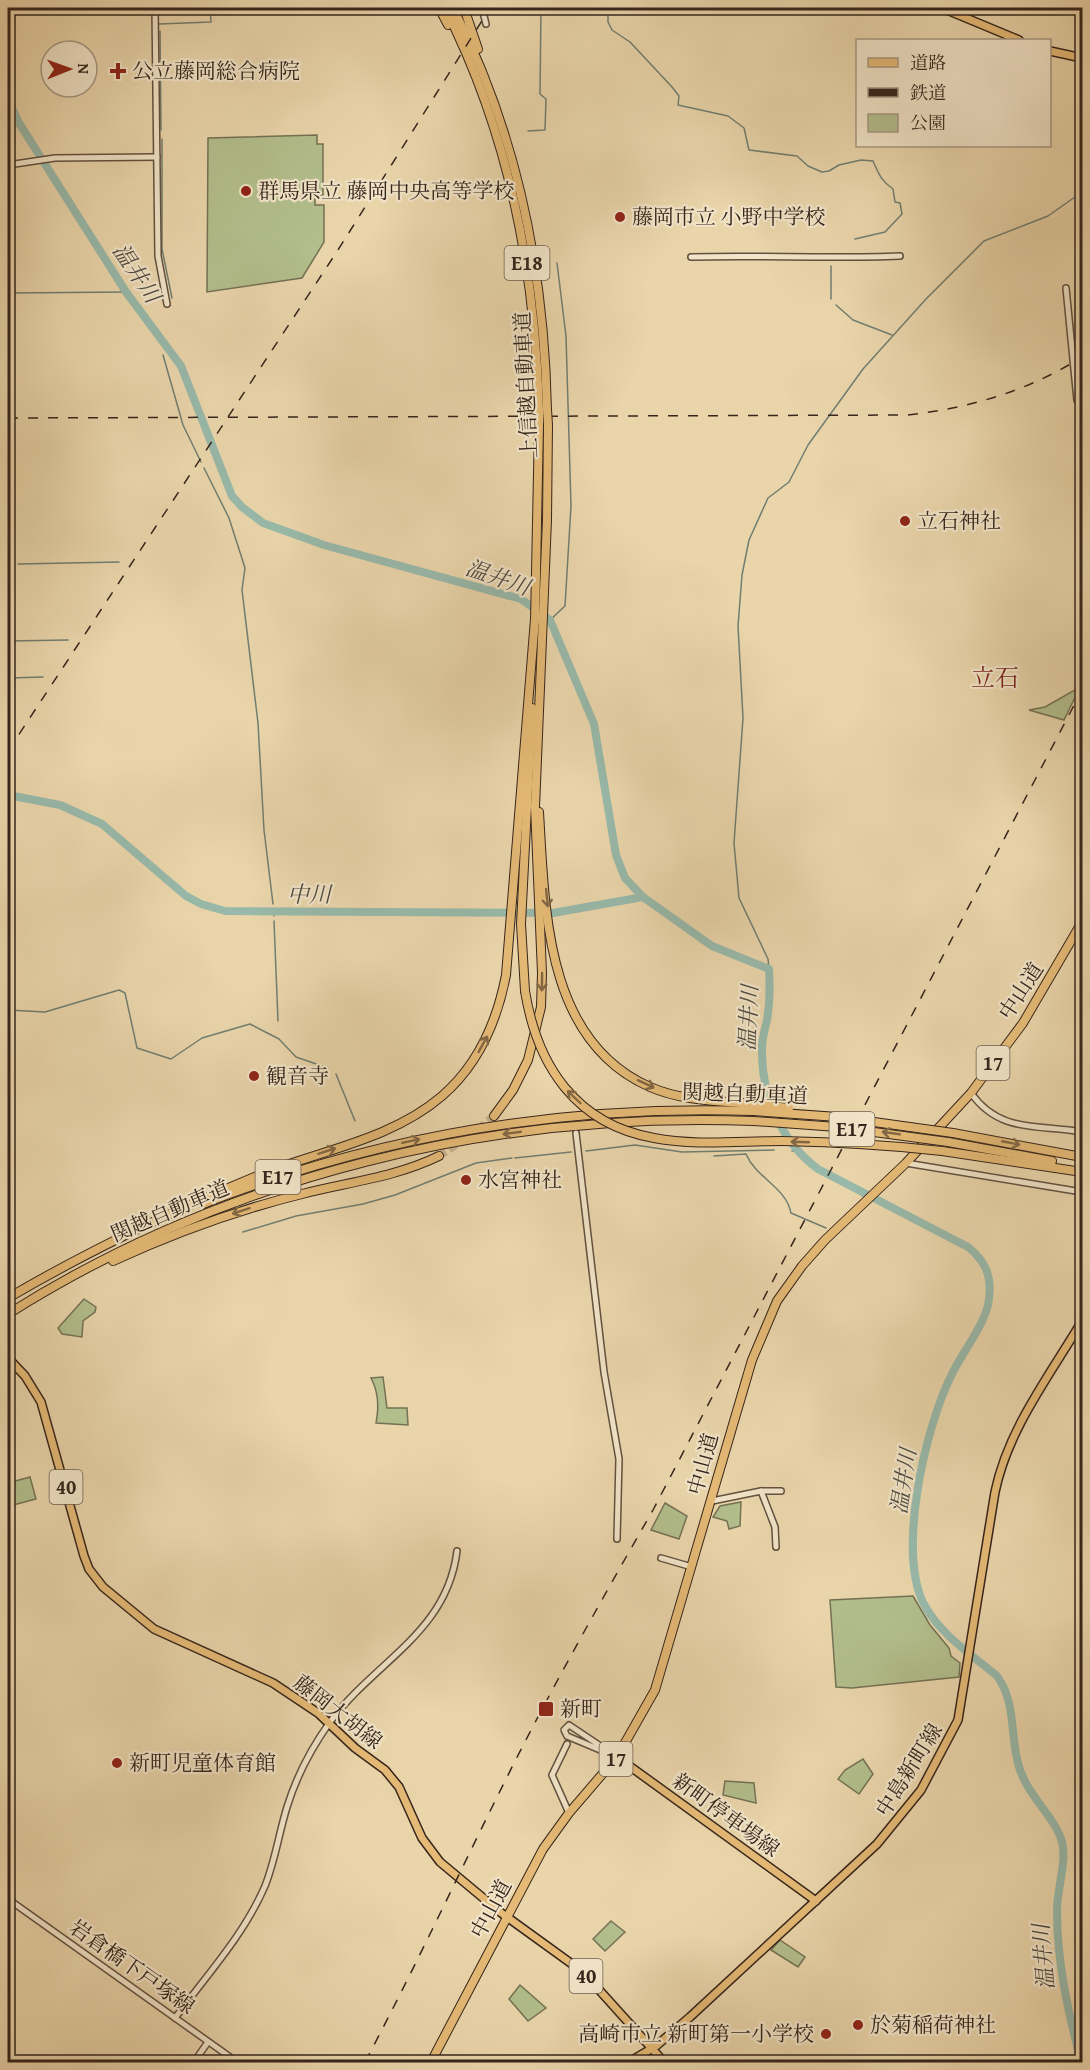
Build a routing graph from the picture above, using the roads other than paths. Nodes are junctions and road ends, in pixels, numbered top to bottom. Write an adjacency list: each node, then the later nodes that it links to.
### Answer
1 (155, 8): 14 (street)
2 (439, 8): 12 (highway)
3 (445, 8): 12 (highway, 上信越自動車道 / E18)
4 (453, 8): 13 (highway, 上信越自動車道 / E18)
5 (464, 8): 13 (highway)
6 (482, 8): 8 (street)
7 (942, 8): 9 (main road)
8 (486, 24)
9 (1017, 39)
10 (1051, 51): 11 (main road)
11 (1083, 58)
12 (492, 119): 21 (highway, 上信越自動車道 / E18)
13 (510, 149): 21 (highway, 上信越自動車道 / E18)
14 (157, 156): 15 (street); 19 (street)
15 (8, 165)
16 (900, 256): 17 (street)
17 (691, 257)
18 (1066, 288): 20 (street)
19 (167, 304)
20 (1077, 400)
21 (543, 410): 22 (highway, 上信越自動車道 / E18, bridge)
22 (543, 425): 23 (highway, 上信越自動車道 / E18); 23 (highway, 上信越自動車道 / E18)
23 (534, 724): 24 (highway); 24 (highway)
24 (533, 735): 27 (highway, one-way to 27); 28 (highway, one-way to 28); 35 (highway, one-way to 24, bridge); 38 (highway, one-way to 24)
25 (1083, 921): 26 (highway, 中山道 / 17)
26 (971, 1093): 29 (street); 33 (highway, 中山道 / 17)
27 (753, 1108): 32 (highway, one-way to 32, bridge); 38 (highway, 関越自動車道 / E17, one-way to 27)
28 (494, 1116)
29 (1083, 1132)
30 (576, 1133): 45 (street)
31 (439, 1156): 37 (highway, one-way to 37)
32 (1083, 1157)
33 (906, 1163): 36 (street); 44 (highway, 中山道 / 17)
34 (1083, 1167): 37 (highway, 関越自動車道 / E17, one-way to 37, bridge)
35 (1083, 1172)
36 (1083, 1192)
37 (39, 1295): 39 (highway, 関越自動車道 / E17)
38 (8, 1300)
39 (8, 1314)
40 (1083, 1321): 55 (main road, 中島新町線)
41 (8, 1358): 50 (main road, 藤岡大胡線 / 40)
42 (761, 1491): 43 (street); 44 (street); 46 (street)
43 (781, 1491)
44 (712, 1501): 49 (highway, 中山道 / 17)
45 (617, 1539)
46 (777, 1547)
47 (457, 1551): 50 (street)
48 (661, 1558): 49 (street)
49 (692, 1567): 52 (highway, 中山道 / 17)
50 (330, 1722): 56 (main road, 藤岡大胡線 / 40); 57 (street)
51 (567, 1744): 53 (street)
52 (617, 1757): 52 (street); 53 (highway, 中山道 / 17); 55 (main road, 新町停車場線)
53 (569, 1813): 56 (highway, 中山道 / 17)
54 (8, 1899): 57 (street, 岩倉橋下戸塚線)
55 (816, 1901): 59 (main road, 中島新町線)
56 (507, 1918): 59 (main road, 藤岡大胡線 / 40); 62 (highway, 中山道 / 17)
57 (175, 2018): 58 (street, 岩倉橋下戸塚線)
58 (208, 2042): 60 (street); 61 (street, 岩倉橋下戸塚線)
59 (651, 2049): 63 (main road, 中島新町線); 64 (main road, 藤岡大胡線 / 40)
60 (194, 2062)
61 (237, 2062)
62 (431, 2062)
63 (629, 2062)
64 (664, 2062)

